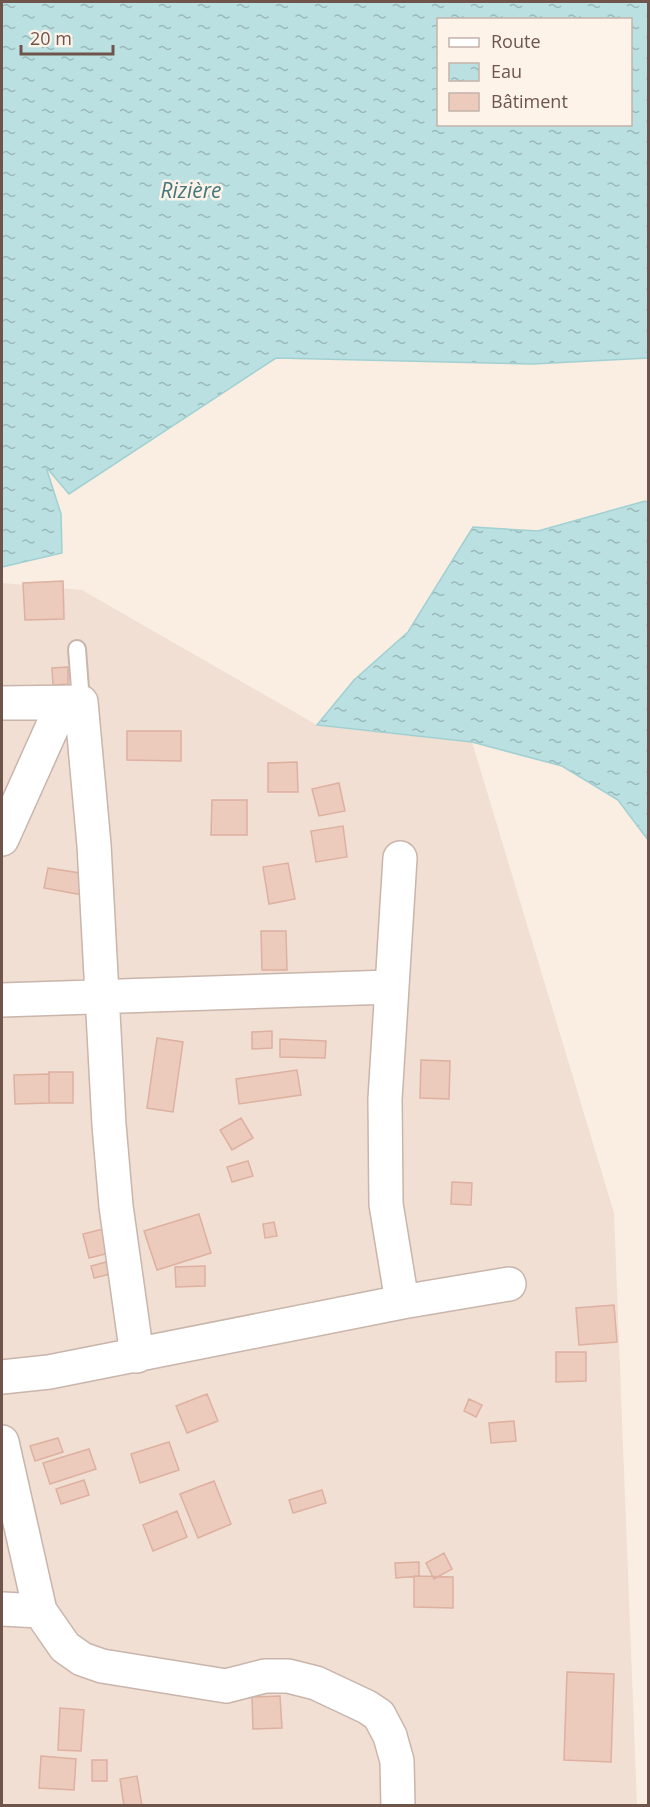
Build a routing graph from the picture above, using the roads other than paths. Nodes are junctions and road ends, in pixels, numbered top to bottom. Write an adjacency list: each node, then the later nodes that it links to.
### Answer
1 (77, 649): 3 (lane)
2 (2, 703): 3 (street)
3 (72, 703): 4 (street); 7 (street)
4 (2, 838)
5 (400, 858): 6 (street)
6 (390, 987): 7 (street); 10 (street)
7 (104, 997): 8 (street); 11 (street)
8 (2, 1000)
9 (509, 1284): 10 (street)
10 (402, 1302): 11 (street)
11 (137, 1356): 12 (street)
12 (2, 1377)
13 (2, 1442): 15 (street)
14 (2, 1609): 15 (street)
15 (40, 1611): 16 (street)
16 (398, 1806)

